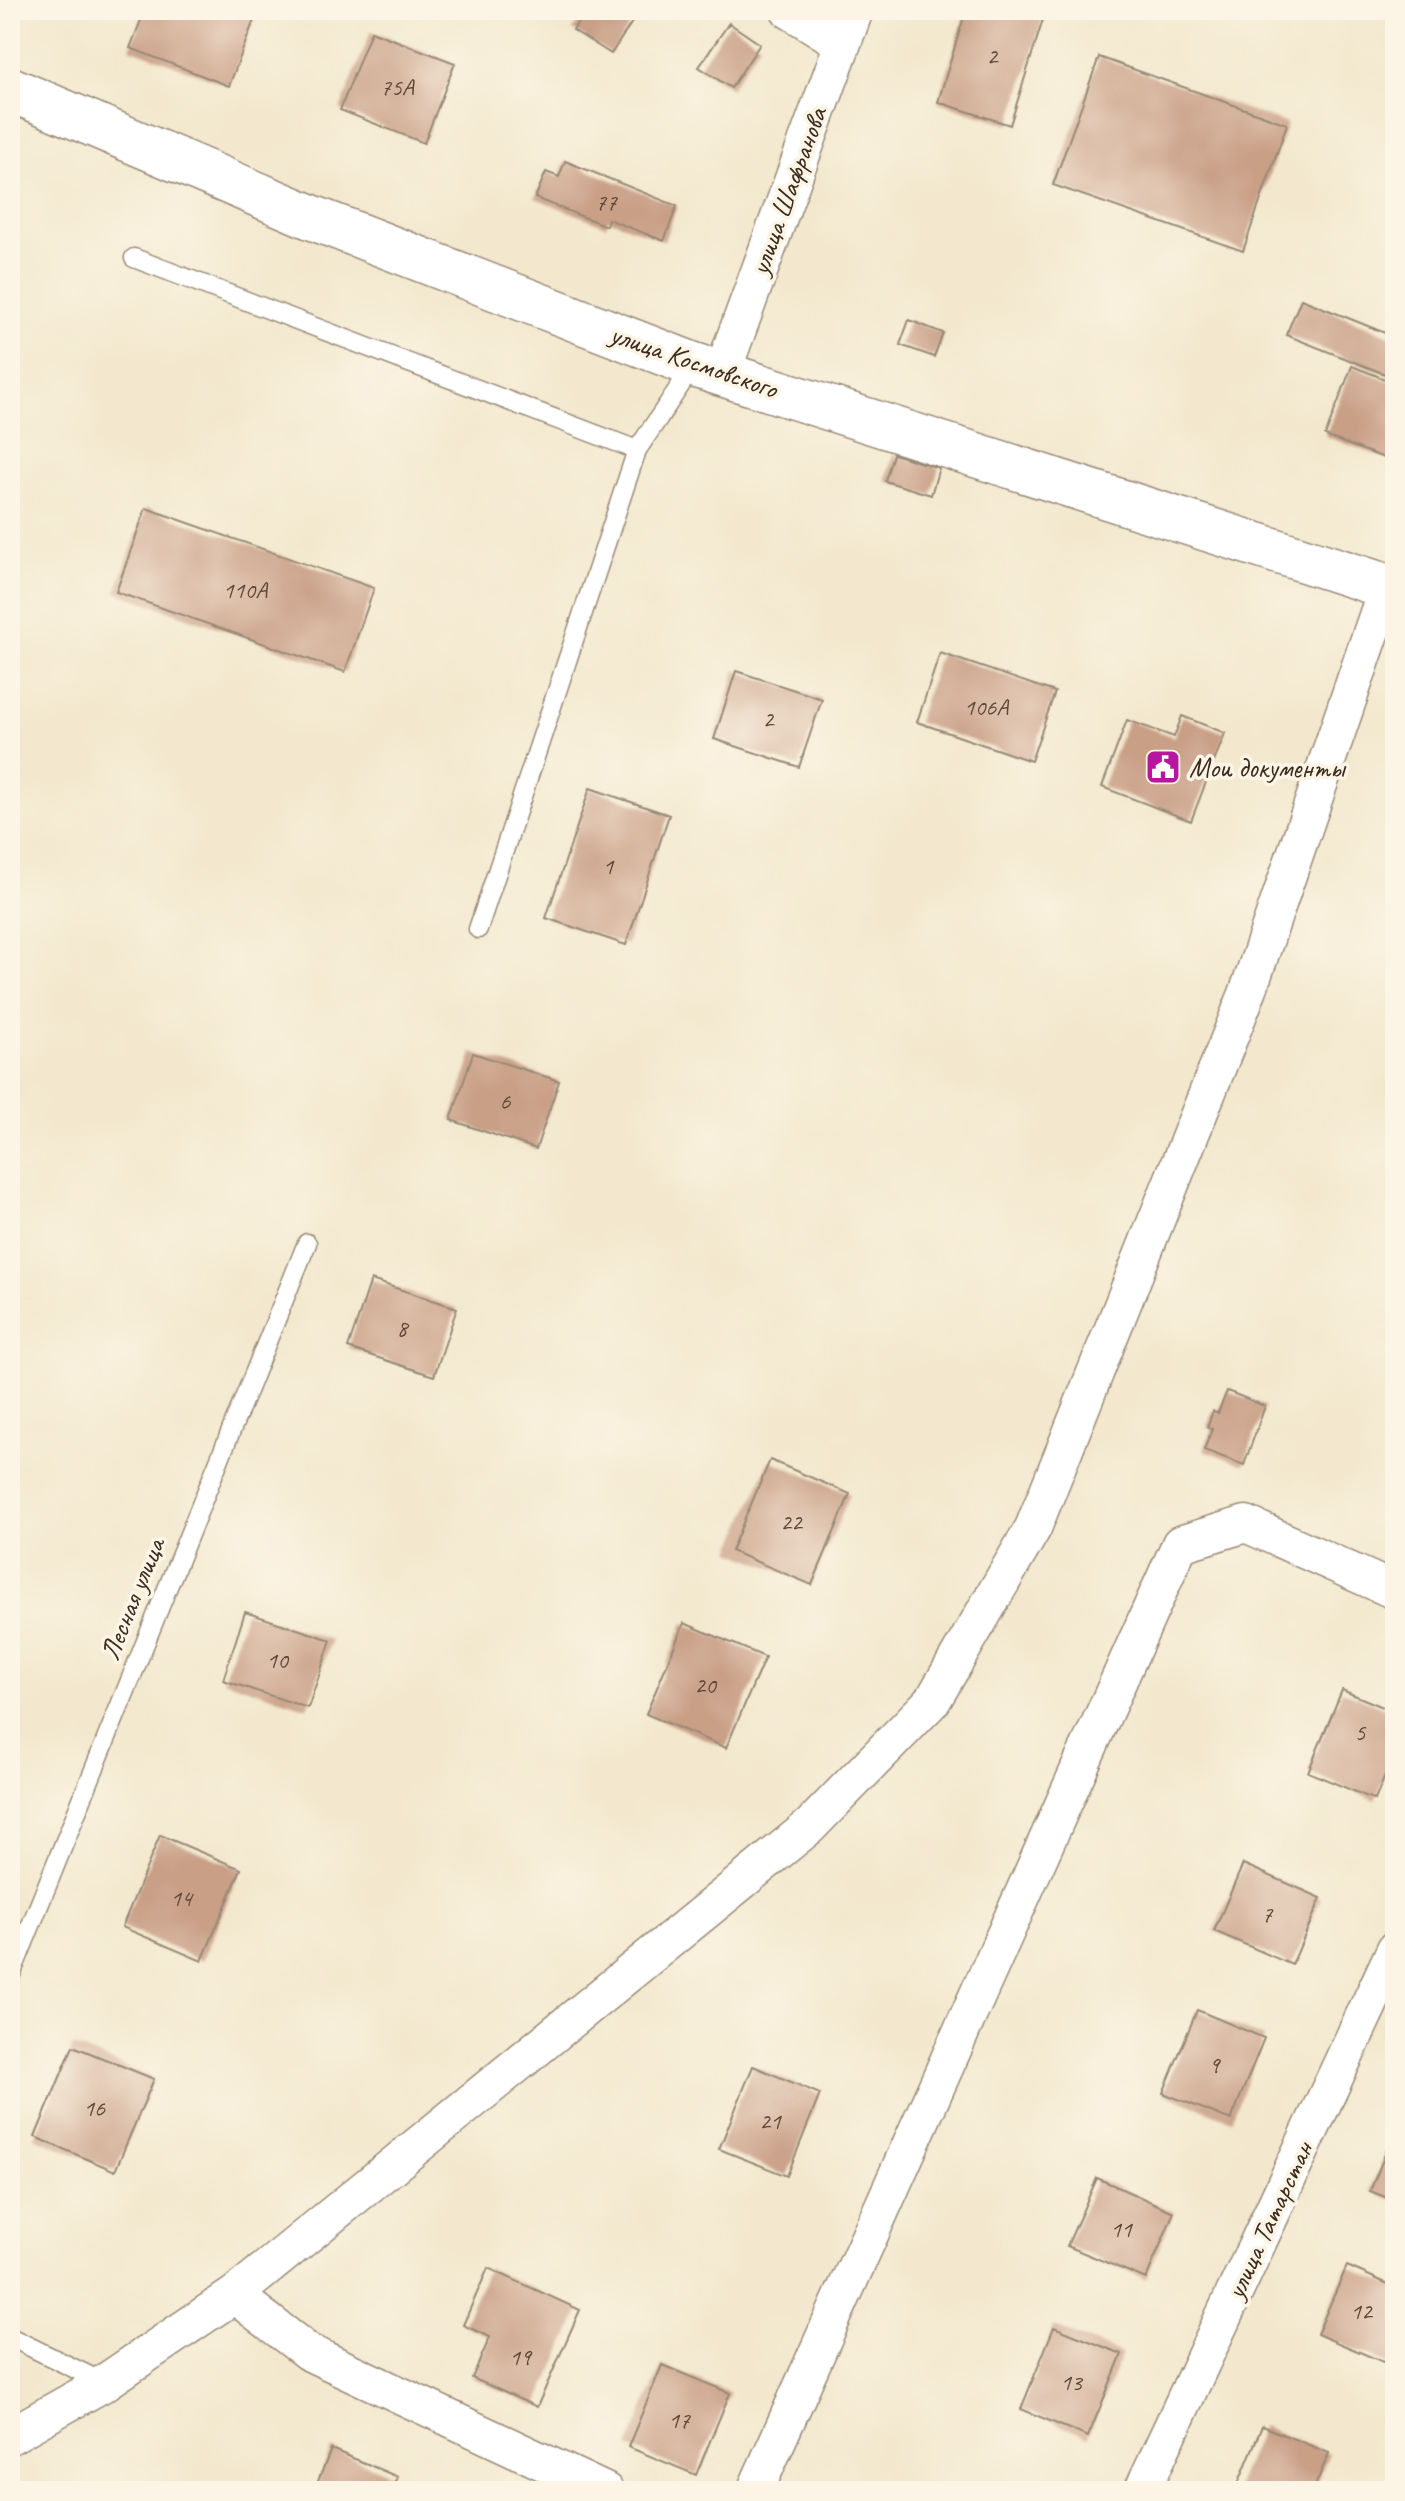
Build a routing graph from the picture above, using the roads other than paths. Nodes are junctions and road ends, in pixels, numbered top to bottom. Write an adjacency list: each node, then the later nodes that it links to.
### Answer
1 (789, 10): 3 (street)
2 (855, 10): 3 (street, улица Шафранова)
3 (842, 43): 6 (street, улица Шафранова)
4 (10, 89): 6 (main road, улица Космовского)
5 (134, 258): 7 (lane)
6 (708, 369): 7 (lane); 8 (main road, улица Космовского)
7 (637, 450): 9 (lane)
8 (1391, 588): 14 (street)
9 (478, 929)
10 (307, 1243): 13 (lane, Лесная улица)
11 (1395, 1591): 19 (street)
12 (1395, 1949): 20 (street, улица Татарстан)
13 (10, 1977)
14 (234, 2295): 16 (street); 18 (street)
15 (10, 2337): 16 (lane)
16 (104, 2383): 17 (street)
17 (10, 2436)
18 (605, 2491)
19 (755, 2491)
20 (1142, 2491)

